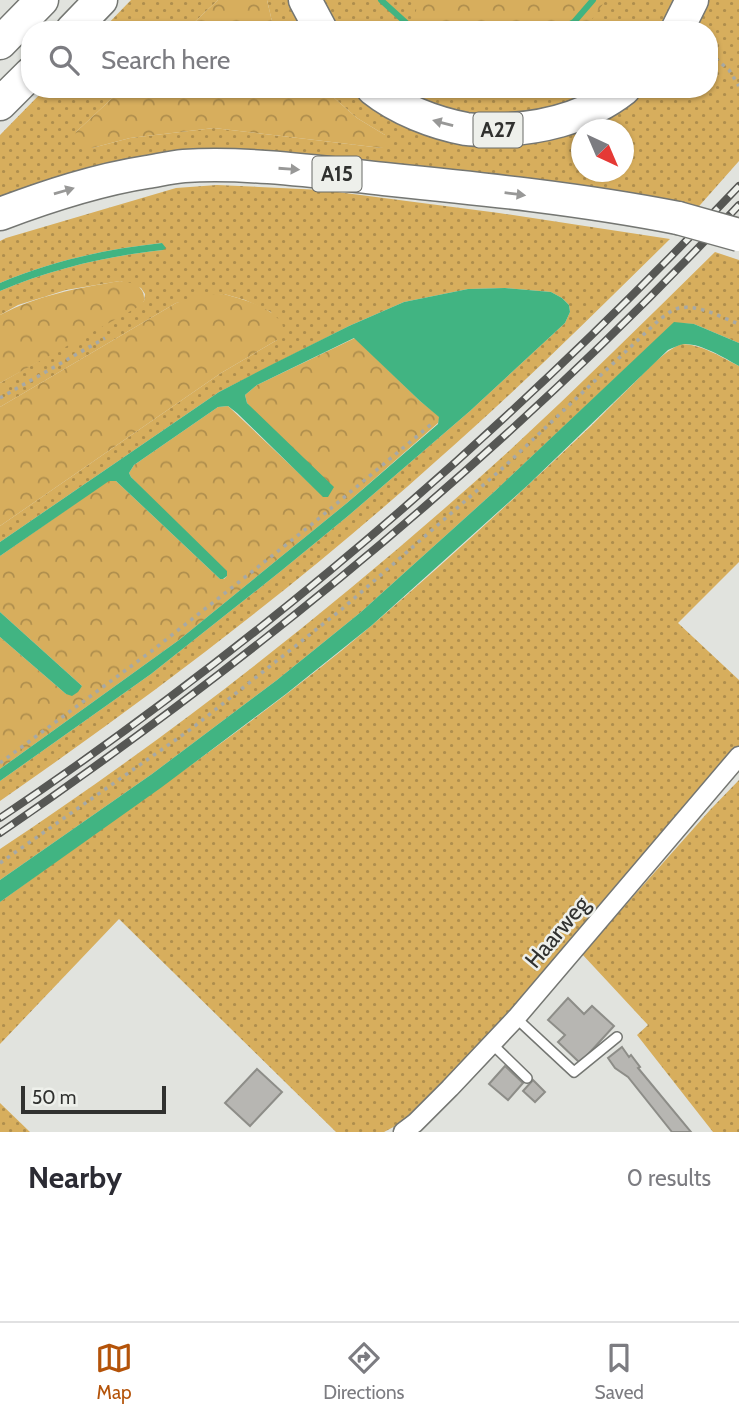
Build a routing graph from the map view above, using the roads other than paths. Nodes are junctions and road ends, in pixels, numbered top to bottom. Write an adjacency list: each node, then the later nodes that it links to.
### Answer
1 (42, 0): 5 (highway)
2 (101, 0): 6 (highway)
3 (305, 0): 7 (highway)
4 (692, 0): 8 (highway)
5 (21, 21)
6 (81, 21)
7 (316, 21)
8 (682, 21)
9 (21, 22): 10 (highway)
10 (0, 43)
11 (21, 83): 14 (highway)
12 (384, 98): 13 (highway, A27, one-way to 12)
13 (609, 98)
14 (0, 104)
15 (0, 214): 16 (highway, A15, one-way to 16, bridge)
16 (739, 235)
17 (739, 756): 18 (street, Haarweg)
18 (516, 1018): 19 (lane); 20 (street, Haarweg)
19 (617, 1037)
20 (492, 1044): 21 (lane); 22 (street, Haarweg)
21 (527, 1078)
22 (403, 1132)

